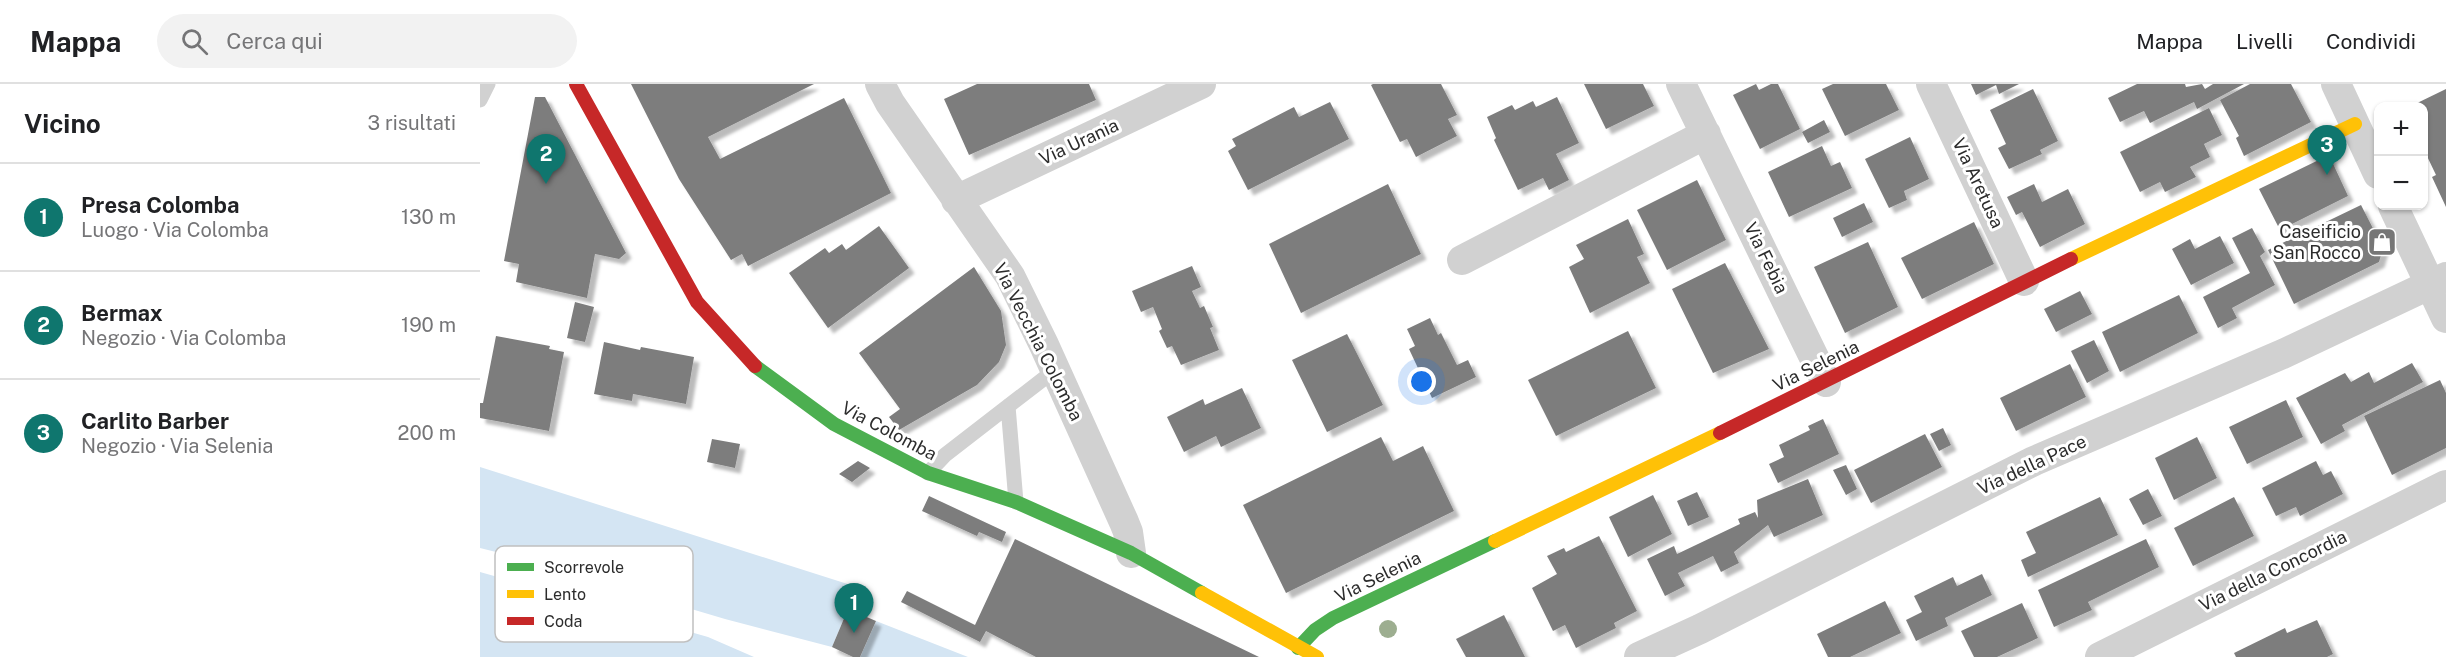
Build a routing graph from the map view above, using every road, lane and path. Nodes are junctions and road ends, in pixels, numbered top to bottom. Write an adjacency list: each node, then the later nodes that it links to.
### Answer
1 (488, 84): 8 (lane)
2 (576, 84): 21 (street, Via Colomba)
3 (880, 84): 12 (street, Via Vecchia Colomba)
4 (1202, 84): 12 (street, Via Urania)
5 (1681, 84): 10 (street, Via Febia)
6 (1931, 84): 15 (street, Via Aretusa)
7 (2336, 84): 9 (street)
8 (480, 100)
9 (2355, 124): 11 (street); 15 (street, Via Selenia)
10 (1706, 134): 14 (street); 19 (street, Via Febia)
11 (2374, 164)
12 (956, 200): 18 (street, Via Vecchia Colomba)
13 (2395, 210): 16 (street)
14 (1462, 260)
15 (2024, 281): 19 (street, Via Selenia)
16 (2438, 281): 17 (street); 27 (street, Via della Pace)
17 (2446, 318)
18 (1055, 370): 20 (lane); 24 (street, Via Vecchia Colomba)
19 (1826, 382): 25 (street, Via Selenia)
20 (1008, 406): 21 (lane); 23 (lane)
21 (928, 473): 23 (street, Via Colomba)
22 (2446, 485): 28 (street, Via della Concordia)
23 (1016, 502): 24 (street, Via Colomba)
24 (1131, 552): 25 (street, Via Colomba)
25 (1298, 648): 26 (street, Via Colomba)
26 (1317, 657)
27 (1639, 657)
28 (2100, 657)

